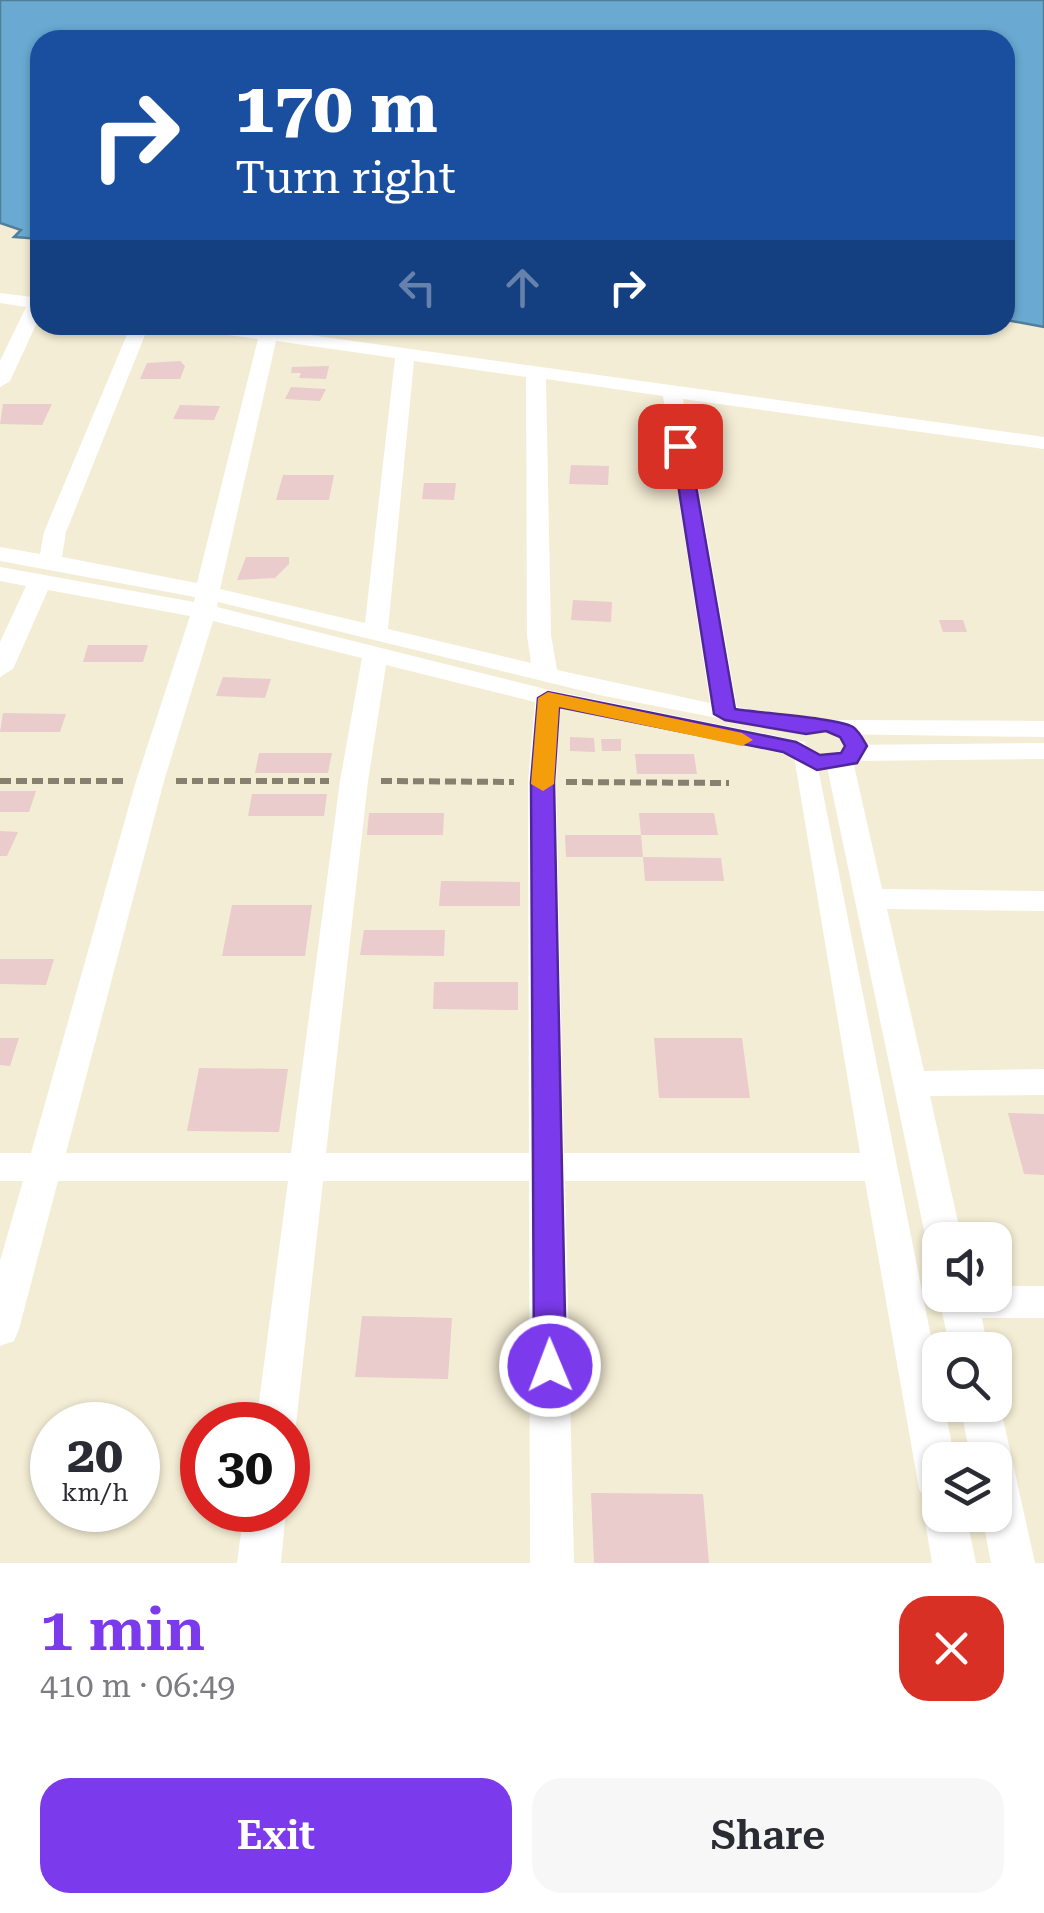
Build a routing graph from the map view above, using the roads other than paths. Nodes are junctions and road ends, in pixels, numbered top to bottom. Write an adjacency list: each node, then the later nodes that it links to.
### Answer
1 (0, 298): 2 (street)
2 (30, 303)
3 (30, 320): 8 (street)
4 (136, 335): 12 (street)
5 (268, 335): 6 (street); 14 (street)
6 (405, 355): 7 (street); 15 (street)
7 (536, 373): 9 (street); 17 (street)
8 (0, 381)
9 (672, 392): 10 (street); 18 (street)
10 (1044, 444)
11 (0, 554): 12 (street)
12 (45, 571): 13 (street); 14 (street); 16 (street)
13 (0, 574)
14 (207, 600): 15 (street); 26 (street)
15 (376, 643): 17 (street); 30 (street)
16 (0, 669)
17 (547, 685): 18 (street); 20 (street); 28 (street)
18 (725, 714): 20 (street)
19 (1044, 729): 20 (street)
20 (820, 750): 21 (street); 22 (street); 29 (street)
21 (1044, 751)
22 (872, 899): 23 (street); 25 (street)
23 (1044, 901)
24 (1044, 1082): 25 (street)
25 (909, 1084): 31 (street)
26 (46, 1166): 27 (street); 30 (street); 34 (street)
27 (0, 1167)
28 (546, 1167): 29 (street); 30 (street); 41 (street)
29 (878, 1167): 36 (street)
30 (306, 1168): 35 (street)
31 (940, 1222)
32 (1012, 1301): 33 (street)
33 (1044, 1302)
34 (0, 1329)
35 (279, 1402)
36 (931, 1442)
37 (263, 1532): 40 (street)
38 (948, 1532): 42 (street)
39 (1006, 1532): 43 (street)
40 (259, 1563)
41 (552, 1563)
42 (954, 1563)
43 (1012, 1563)

